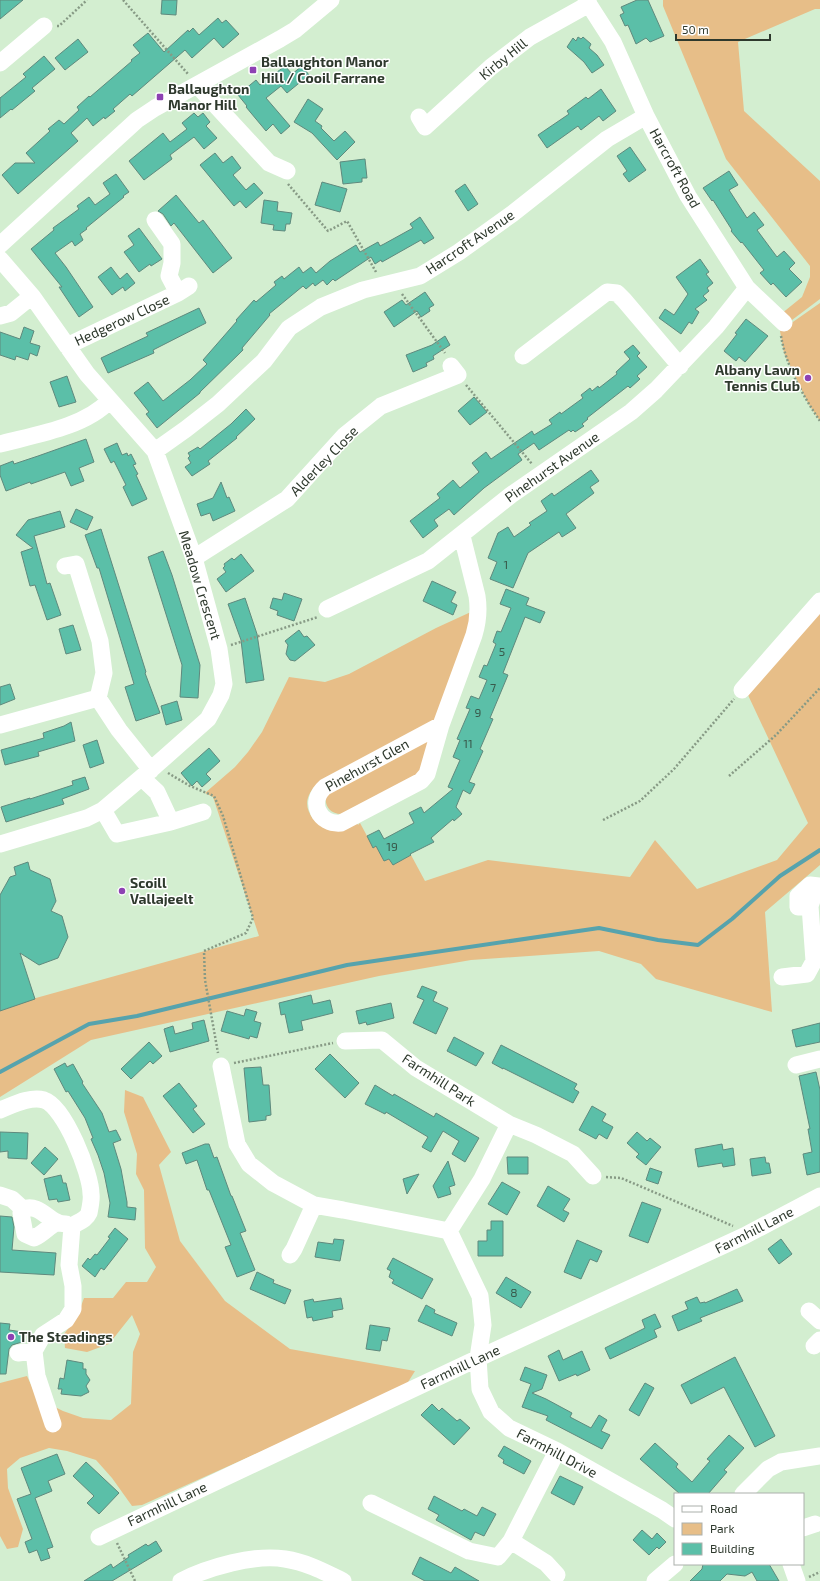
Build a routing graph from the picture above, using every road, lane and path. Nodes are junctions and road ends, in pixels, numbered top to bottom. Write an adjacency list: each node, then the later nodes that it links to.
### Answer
1 (87, 0): 5 (path)
2 (124, 0): 7 (path)
3 (331, 0): 7 (street)
4 (587, 2): 8 (street, Harcroft Road); 9 (street, Kirby Hill)
5 (44, 26): 6 (street)
6 (0, 63)
7 (197, 86): 10 (street); 12 (street)
8 (646, 116): 14 (street, Harcroft Avenue); 15 (street, Harcroft Road)
9 (425, 126)
10 (288, 171): 14 (path)
11 (155, 220): 19 (street, Hedgerow Close)
12 (0, 245)
13 (0, 259): 16 (street, Meadow Crescent)
14 (388, 284): 22 (path); 26 (street, Harcroft Avenue)
15 (747, 288): 18 (street, Harcroft Road); 21 (street, Pinehurst Avenue)
16 (32, 296): 17 (street); 19 (street, Meadow Crescent)
17 (0, 316)
18 (784, 323): 24 (path)
19 (67, 346): 23 (street, Meadow Crescent)
20 (523, 356): 21 (street)
21 (680, 366): 27 (street, Pinehurst Avenue)
22 (458, 375): 27 (path); 29 (street, Alderley Close)
23 (110, 401): 25 (street); 26 (street, Meadow Crescent)
24 (820, 421)
25 (0, 444)
26 (154, 450): 29 (street, Meadow Crescent)
27 (541, 474): 28 (street, Pinehurst Avenue)
28 (462, 536): 32 (street, Pinehurst Avenue); 38 (street, Pinehurst Glen)
29 (194, 558): 33 (street, Meadow Crescent)
30 (65, 566): 36 (street)
31 (820, 601): 35 (street)
32 (327, 609): 33 (path)
33 (219, 649): 39 (street, Meadow Crescent)
34 (820, 688): 40 (path)
35 (742, 690): 43 (path)
36 (98, 698): 37 (street); 39 (street)
37 (0, 725)
38 (441, 725): 38 (street, Pinehurst Glen)
39 (150, 771): 41 (street, Meadow Crescent); 44 (street); 51 (path)
40 (729, 776)
41 (103, 810): 44 (street); 45 (street, Meadow Crescent)
42 (202, 812): 44 (street)
43 (604, 820)
44 (171, 822)
45 (0, 844)
46 (820, 886): 47 (street)
47 (782, 977)
48 (345, 1041): 51 (path); 53 (street, Farmhill Park)
49 (820, 1059): 50 (street)
50 (796, 1065)
51 (221, 1066): 57 (street)
52 (0, 1110): 60 (street)
53 (510, 1124): 54 (street, Farmhill Park); 61 (street)
54 (593, 1176): 59 (path)
55 (0, 1195): 58 (street)
56 (820, 1196): 63 (street, Farmhill Lane)
57 (314, 1205): 61 (street); 62 (street)
58 (24, 1208): 60 (street); 60 (street)
59 (736, 1227)
60 (66, 1229): 64 (street)
61 (449, 1231): 63 (street)
62 (290, 1255)
63 (478, 1358): 65 (street, Farmhill Drive); 70 (street, Farmhill Lane)
64 (53, 1424)
65 (557, 1452): 69 (street, Farmhill Drive); 71 (street)
66 (820, 1456): 67 (street)
67 (749, 1491)
68 (371, 1503): 71 (street)
69 (674, 1518)
70 (107, 1537): 75 (path)
71 (511, 1541): 74 (street)
72 (674, 1565): 78 (street)
73 (790, 1565): 79 (street)
74 (557, 1575)
75 (136, 1581)
76 (181, 1581): 77 (street)
77 (343, 1581)
78 (655, 1581)
79 (797, 1581)

